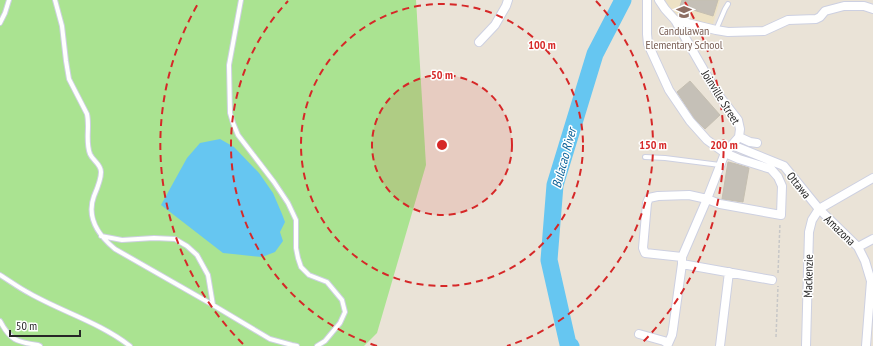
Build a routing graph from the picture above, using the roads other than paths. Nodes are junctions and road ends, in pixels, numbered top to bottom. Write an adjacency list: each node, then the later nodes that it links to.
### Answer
1 (9, 0): 11 (lane)
2 (55, 0): 23 (lane)
3 (241, 0): 37 (lane)
4 (508, 0): 13 (street)
5 (647, 0): 17 (street)
6 (659, 0): 10 (street, Joinville Street)
7 (847, 3): 9 (street); 12 (street)
8 (728, 4): 12 (lane)
9 (873, 9)
10 (675, 20): 12 (street); 14 (street, Joinville Street)
11 (0, 23)
12 (716, 30)
13 (479, 42)
14 (739, 137): 15 (street); 16 (street, Joinville Street)
15 (757, 143)
16 (732, 145): 17 (street, Joinville Street); 22 (street, Ottawa)
17 (725, 153): 19 (street); 21 (street)
18 (644, 157): 19 (lane)
19 (720, 166): 21 (street)
20 (873, 178): 22 (street)
21 (707, 198): 26 (street); 26 (street)
22 (819, 209): 25 (street, Amazona); 39 (street, Mackenzie)
23 (101, 236): 30 (lane); 30 (lane)
24 (873, 239): 25 (street)
25 (858, 247): 40 (street, Amazona)
26 (682, 261): 27 (street); 33 (street)
27 (728, 272): 29 (street); 38 (street)
28 (0, 275): 35 (lane)
29 (775, 281)
30 (213, 305): 36 (lane)
31 (0, 321): 34 (lane)
32 (639, 334): 33 (street)
33 (669, 345)
34 (40, 346)
35 (130, 346)
36 (297, 346)
37 (317, 346)
38 (720, 346)
39 (806, 346)
40 (866, 346)

